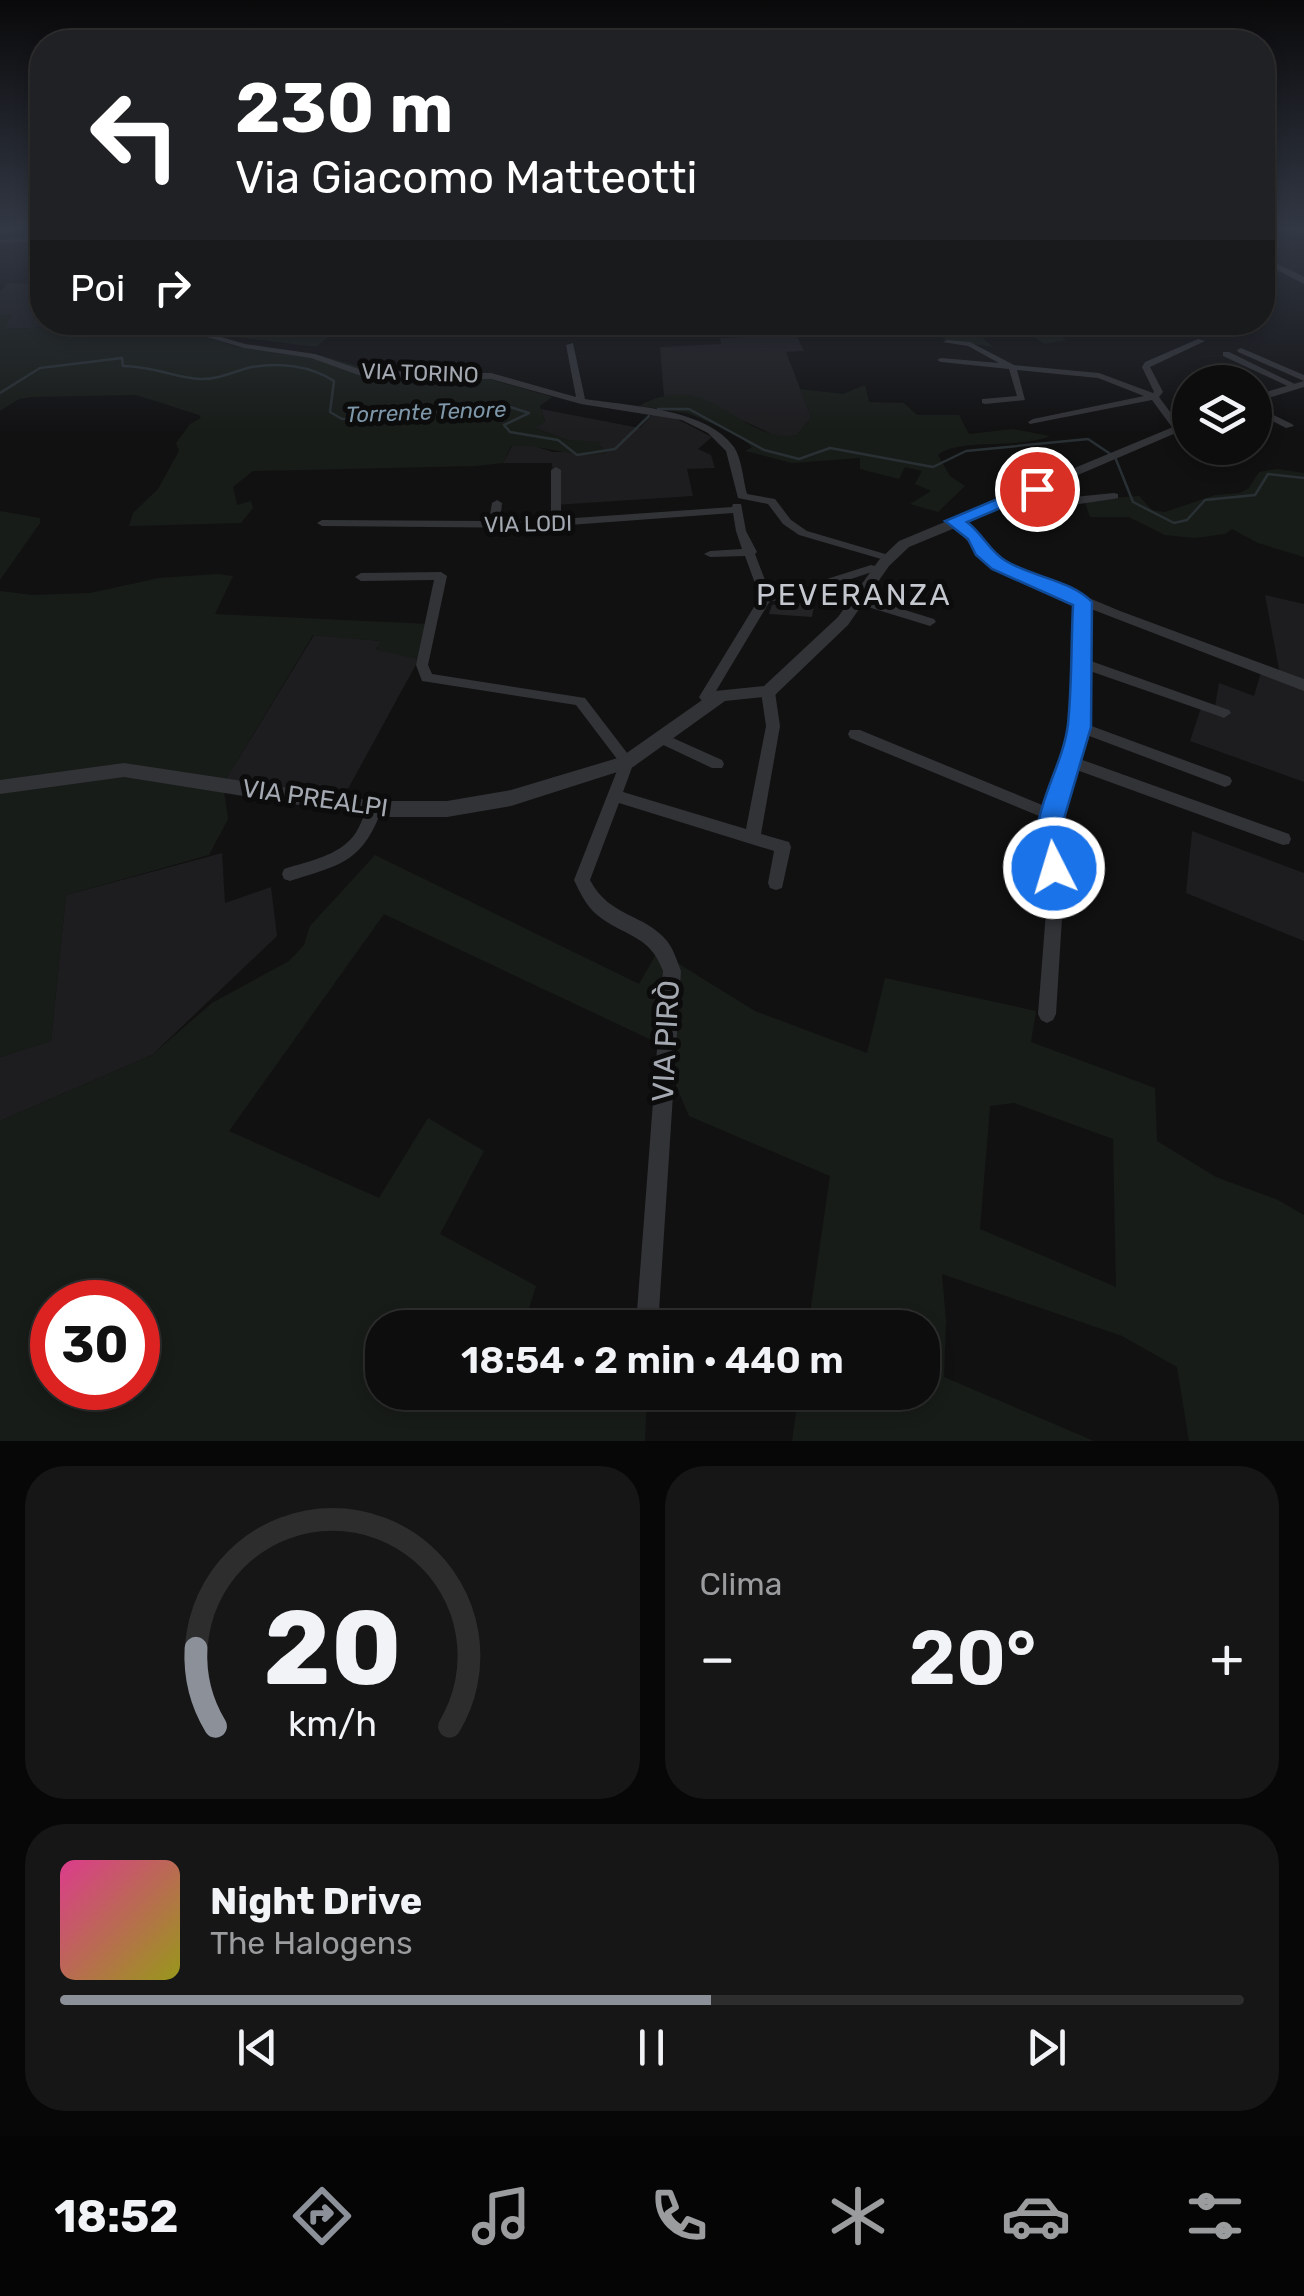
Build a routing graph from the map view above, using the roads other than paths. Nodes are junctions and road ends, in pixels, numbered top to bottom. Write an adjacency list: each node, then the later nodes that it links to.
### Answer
1 (208, 335): 12 (street, VIA TORINO)
2 (1201, 341): 11 (street)
3 (947, 342): 8 (street)
4 (570, 345): 12 (street)
5 (1241, 350): 9 (street)
6 (1226, 354): 9 (street)
7 (941, 360): 8 (street)
8 (1012, 367): 11 (street); 13 (street)
9 (1301, 382): 10 (street)
10 (1272, 393)
11 (1154, 397): 14 (street); 16 (street)
12 (581, 401): 20 (street, VIA TORINO)
13 (985, 401)
14 (1172, 414)
15 (1272, 418): 17 (street)
16 (1033, 422)
17 (1289, 426)
18 (1172, 431): 23 (street)
19 (556, 470): 27 (street)
20 (742, 496): 24 (street); 31 (street)
21 (1114, 496): 23 (street)
22 (497, 502): 28 (street)
23 (993, 504): 25 (street)
24 (734, 510): 27 (street, VIA LODI); 29 (street)
25 (954, 521): 31 (street); 36 (street)
26 (322, 523): 28 (street, VIA LODI)
27 (556, 524): 28 (street, VIA LODI)
28 (494, 525)
29 (751, 552): 30 (street); 34 (street)
30 (710, 554)
31 (884, 564): 33 (street); 35 (street)
32 (361, 577): 47 (street)
33 (831, 581): 34 (street); 35 (street)
34 (766, 597): 41 (street)
35 (861, 597): 37 (street); 40 (street)
36 (1082, 602): 38 (street); 39 (street)
37 (930, 622)
38 (1082, 663): 42 (street); 43 (street)
39 (1304, 684)
40 (768, 692): 41 (street); 55 (street)
41 (710, 702): 45 (street, VIA PREALPI)
42 (1224, 713)
43 (1080, 727): 46 (street); 49 (street)
44 (855, 734): 53 (street)
45 (664, 739): 47 (street, VIA PREALPI); 48 (street)
46 (1068, 761): 53 (street); 54 (street)
47 (627, 762): 51 (street, VIA PIRÒ); 52 (street, VIA PREALPI)
48 (717, 764)
49 (1225, 781)
50 (0, 788): 52 (street, VIA PREALPI)
51 (616, 796): 55 (street); 59 (street, VIA PIRÒ)
52 (374, 809): 56 (street)
53 (1051, 815): 58 (street)
54 (1283, 838)
55 (752, 839): 57 (street)
56 (290, 874)
57 (776, 884)
58 (1047, 1014)
59 (648, 1310)

